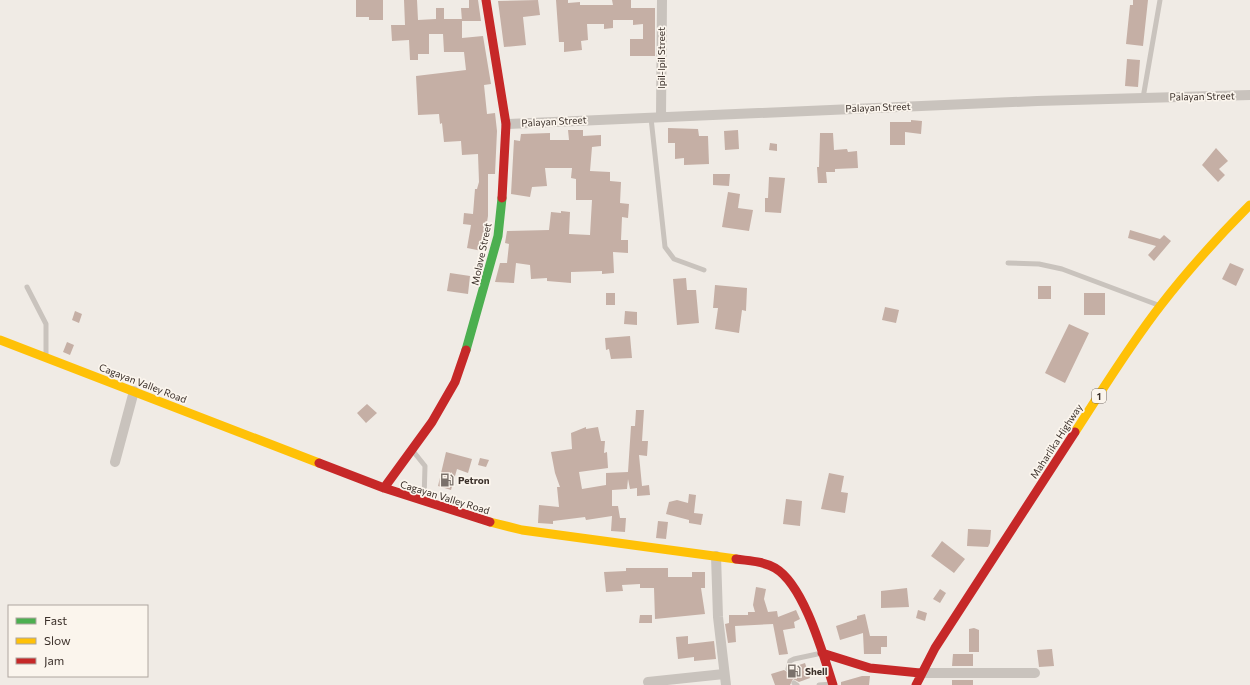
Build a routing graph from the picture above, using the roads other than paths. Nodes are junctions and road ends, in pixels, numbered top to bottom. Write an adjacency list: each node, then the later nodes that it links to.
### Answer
1 (486, 0): 7 (main road, Molave Street)
2 (662, 0): 6 (street, Ipil-Ipil Street)
3 (1160, 0): 5 (lane)
4 (1250, 95): 5 (street, Palayan Street)
5 (1143, 98): 6 (street, Palayan Street)
6 (656, 117): 7 (street, Palayan Street); 10 (lane)
7 (506, 124): 16 (main road, Molave Street)
8 (1250, 205): 12 (main road, Maharlika Highway / 1)
9 (1008, 263): 12 (lane)
10 (704, 270)
11 (27, 287): 14 (lane)
12 (1160, 306): 23 (main road, Maharlika Highway / 1)
13 (0, 340): 14 (main road, Cagayan Valley Road)
14 (46, 358): 15 (main road, Cagayan Valley Road)
15 (134, 391): 17 (street); 18 (main road, Cagayan Valley Road)
16 (411, 450): 18 (main road, Molave Street); 19 (lane)
17 (115, 462)
18 (384, 488): 19 (main road, Cagayan Valley Road)
19 (424, 503): 20 (main road, Cagayan Valley Road)
20 (716, 556): 21 (main road, Cagayan Valley Road); 25 (street)
21 (822, 653): 22 (lane); 23 (main road); 27 (main road, Cagayan Valley Road)
22 (788, 669)
23 (920, 673): 24 (street); 30 (main road, Maharlika Highway / 1)
24 (1035, 673)
25 (724, 674): 26 (street); 28 (street)
26 (648, 682)
27 (833, 684): 29 (lane)
28 (726, 685)
29 (820, 685)
30 (916, 685)

